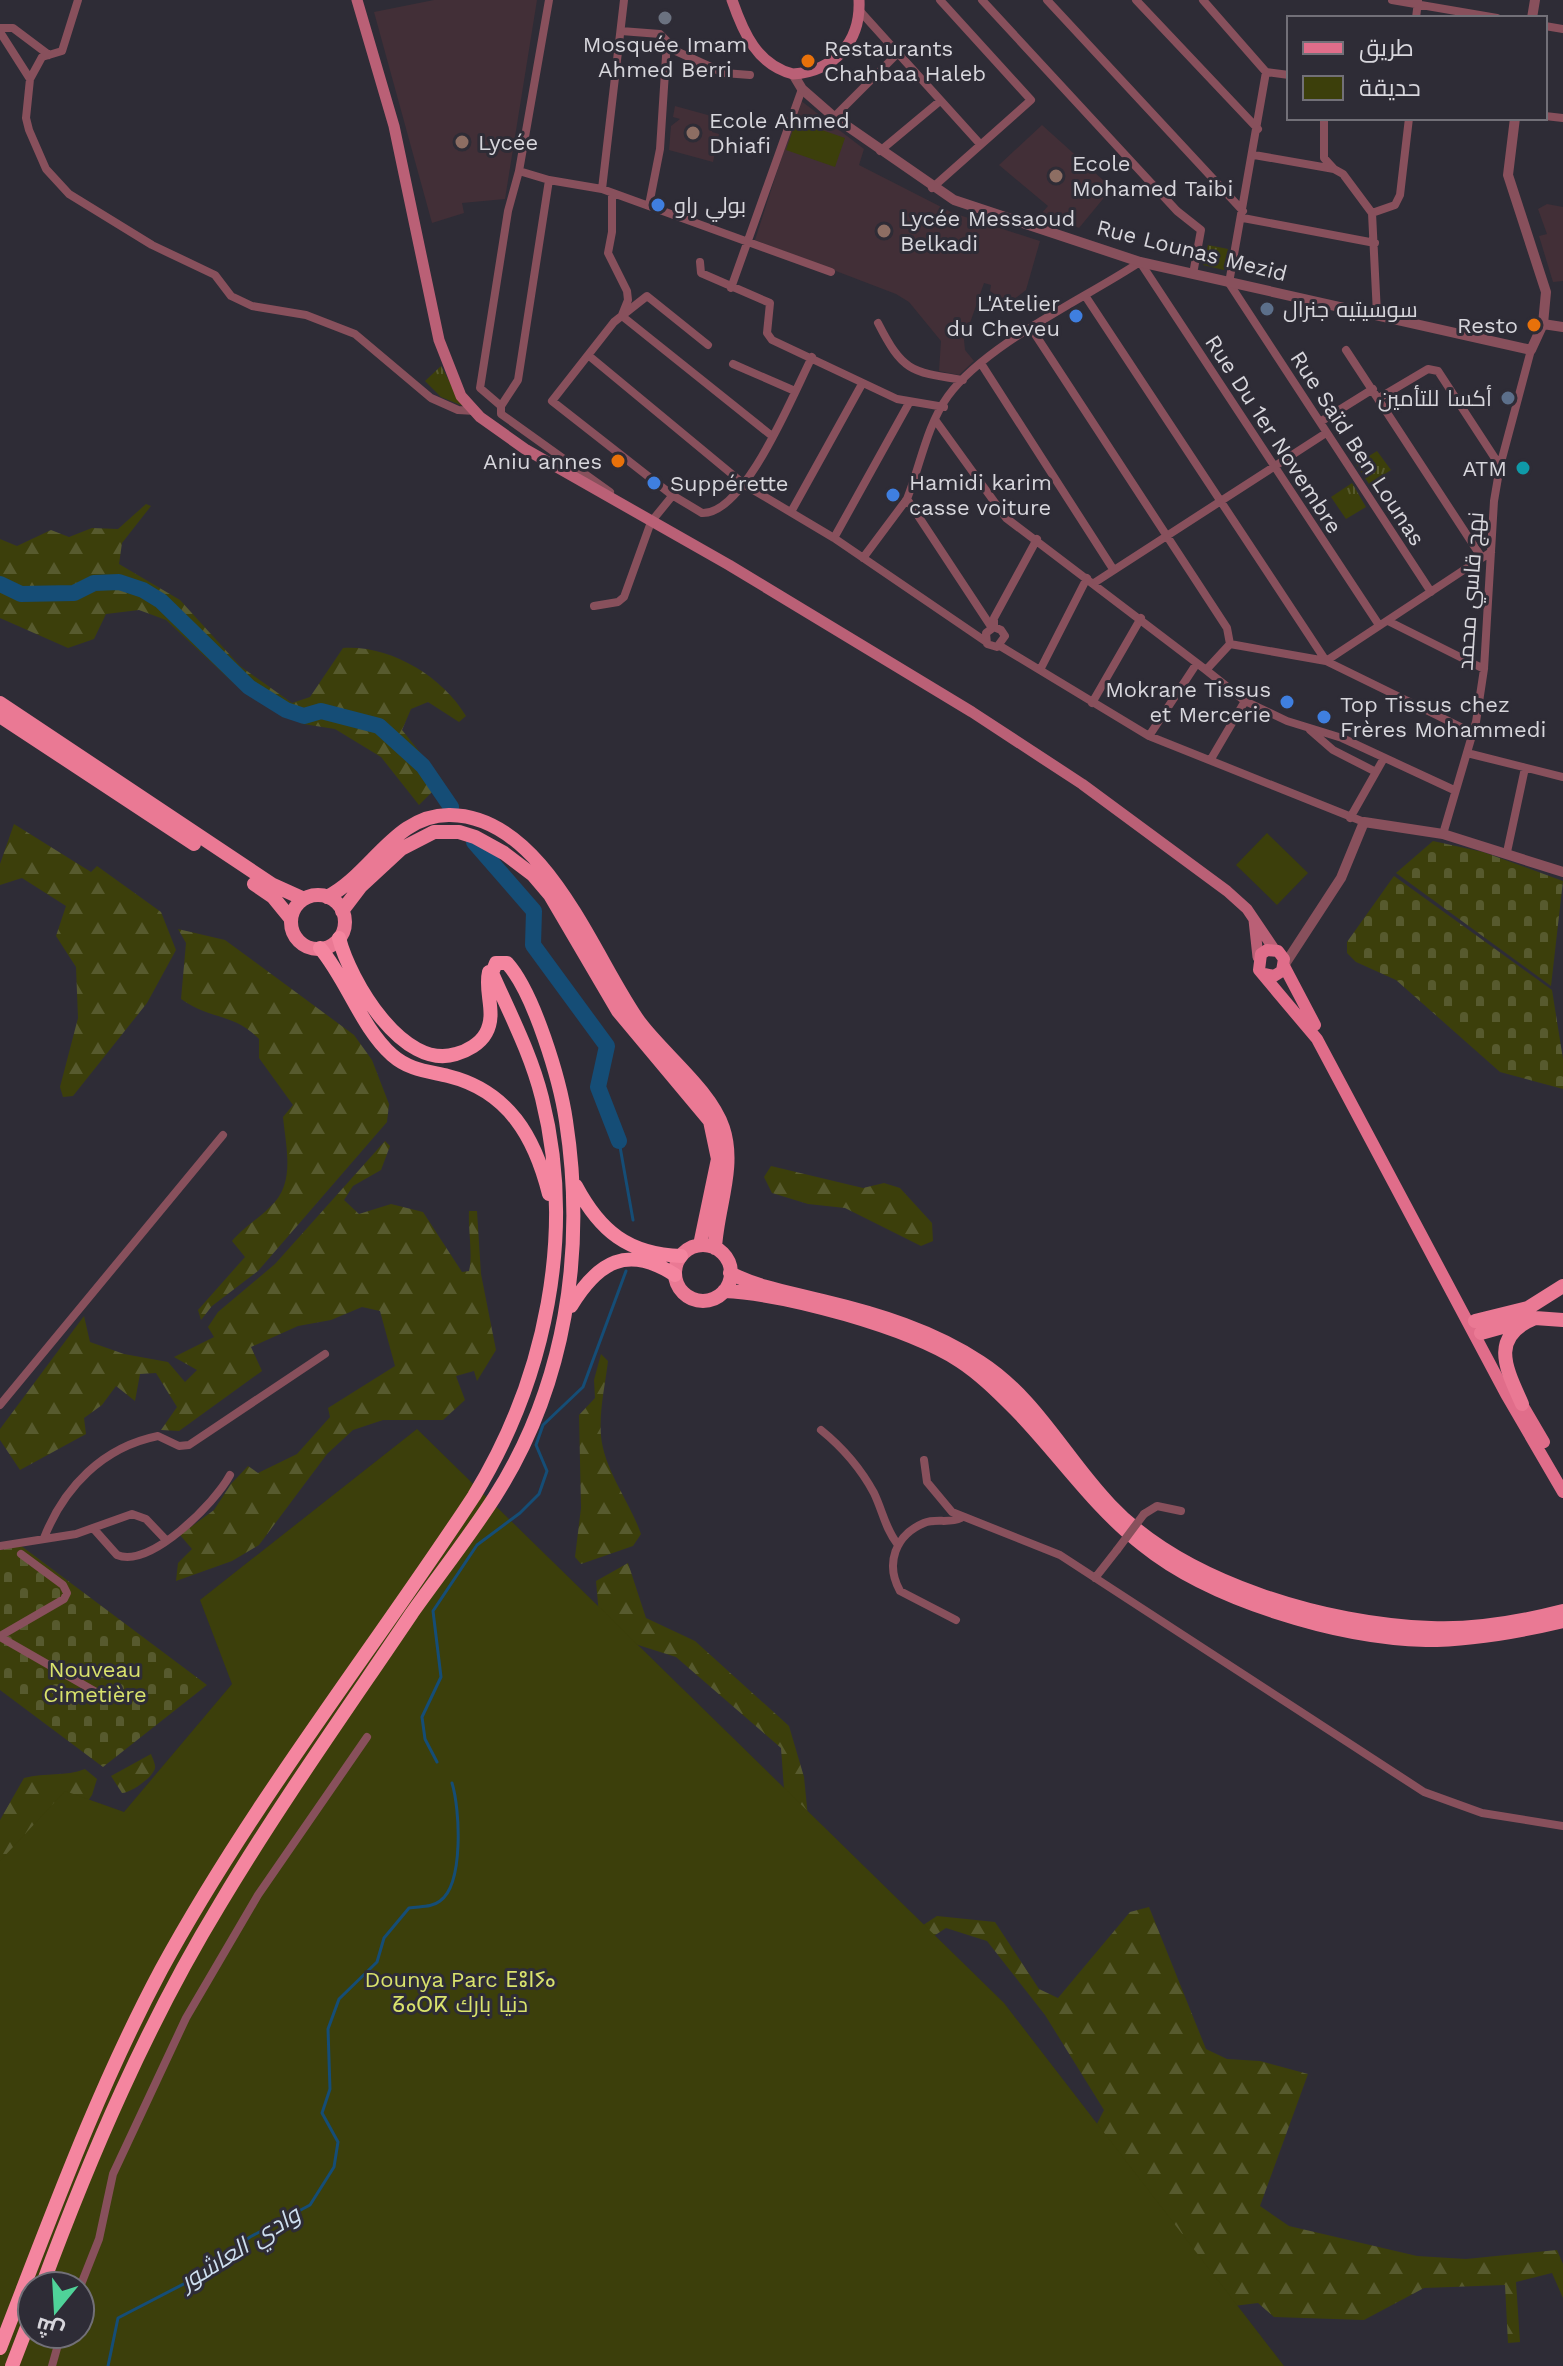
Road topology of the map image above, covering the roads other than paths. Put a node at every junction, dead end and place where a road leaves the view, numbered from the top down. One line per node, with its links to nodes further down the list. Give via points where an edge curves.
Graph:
1 (78, 0): 19 (street, via 65,47)
2 (357, 0): 74 (main road, via 394,126 439,340 461,396)
3 (549, 0): 36 (street)
4 (624, 0): 16 (street)
5 (732, 0): 21 (main road, via 741,26 762,57)
6 (940, 0): 32 (street, via 1031,100)
7 (982, 0): 49 (street, via 1177,211 1201,230)
8 (1047, 0): 43 (street)
9 (1136, 0): 31 (street)
10 (1203, 0): 20 (street)
11 (1392, 0): 12 (street)
12 (1417, 2): 14 (street)
13 (859, 5): 18 (street); 21 (main road, via 856,35 844,52 825,66)
14 (1487, 16)
15 (0, 30): 19 (street, via 13,28); 24 (street)
16 (621, 31): 17 (street, via 660,34); 39 (street)
17 (667, 47): 22 (street, via 730,75); 41 (street, via 660,149)
18 (898, 53): 26 (street); 27 (street)
19 (49, 55): 24 (street, via 42,57)
20 (1266, 72): 23 (street); 31 (street)
21 (793, 74): 25 (street, Rue Lounas Mezid)
22 (750, 75)
23 (1287, 75)
24 (30, 79): 74 (street, via 29,130 46,169 69,194 152,245 215,275 231,296 355,334 431,398)
25 (802, 89): 27 (street, Rue Lounas Mezid); 44 (street)
26 (940, 101): 32 (street); 33 (street)
27 (834, 117): 33 (street, Rue Lounas Mezid)
28 (1324, 120): 35 (street, via 1324,158)
29 (1409, 120): 42 (street, via 1400,195 1395,205)
30 (1515, 120): 56 (street, via 1508,175 1545,282)
31 (1258, 129): 34 (street)
32 (980, 144): 38 (street)
33 (880, 151): 38 (street, Rue Lounas Mezid)
34 (1254, 155): 35 (street); 43 (street)
35 (1334, 169): 42 (street)
36 (519, 171): 37 (street); 72 (street, via 480,388)
37 (549, 180): 39 (street); 72 (street, via 518,380)
38 (932, 188): 47 (street, Rue Lounas Mezid)
39 (602, 189): 40 (street)
40 (612, 193): 41 (street); 54 (street, via 608,253 627,291)
41 (649, 205): 44 (street)
42 (1372, 213): 45 (street)
43 (1243, 215): 45 (street); 50 (street)
44 (747, 241): 48 (street); 51 (street)
45 (1375, 243): 53 (street)
46 (700, 262): 51 (street, via 701,273)
47 (1140, 262): 49 (street, Rue Lounas Mezid); 52 (street); 79 (street, Rue Du 1er Novembre)
48 (831, 272)
49 (1193, 274): 50 (street, Rue Lounas Mezid)
50 (1229, 283): 53 (street, Rue Lounas Mezid); 76 (street, Rue Saïd Ben Lounas)
51 (731, 288): 63 (street, via 770,303 767,333 772,340)
52 (1086, 297): 58 (street); 84 (street)
53 (1377, 314): 61 (street, Rue Lounas Mezid)
54 (622, 316): 59 (street, via 647,296); 62 (street); 78 (street)
55 (878, 323): 66 (street, via 906,366)
56 (1543, 324): 57 (street); 61 (street)
57 (1563, 327)
58 (1031, 328): 65 (street); 87 (street)
59 (708, 345)
60 (1346, 350): 68 (street)
61 (1531, 350): 80 (street, نهج قاسي محمد)
62 (588, 355): 81 (street); 82 (street, via 552,401)
63 (812, 357): 67 (street); 69 (street)
64 (733, 364): 69 (street)
65 (982, 365): 66 (street); 93 (street)
66 (963, 380): 73 (street)
67 (862, 384): 71 (street); 85 (street)
68 (1373, 389): 70 (street); 76 (street)
69 (795, 391): 78 (street)
70 (1379, 398): 80 (street, via 1428,369 1438,371); 92 (street)
71 (909, 403): 73 (street); 88 (street)
72 (501, 406): 86 (street, via 501,414)
73 (944, 407): 75 (street)
74 (475, 411): 86 (main road, via 525,449)
75 (936, 421): 83 (street); 89 (street, via 997,509)
76 (1320, 422): 77 (street, Rue Saïd Ben Lounas)
77 (1326, 433): 79 (street); 95 (street, Rue Saïd Ben Lounas)
78 (772, 436): 81 (street)
79 (1274, 466): 84 (street); 98 (street, Rue Du 1er Novembre)
80 (1500, 466): 90 (street, نهج قاسي محمد)
81 (745, 485): 82 (street, via 709,514 696,512); 85 (street)
82 (673, 495): 86 (street)
83 (907, 499): 91 (street); 99 (street)
84 (1219, 501): 87 (street); 103 (street)
85 (791, 512): 88 (street)
86 (651, 522): 96 (street, via 624,597); 131 (main road, via 1043,758 1227,891)
87 (1166, 535): 93 (street); 101 (street, via 1227,628)
88 (834, 538): 91 (street)
89 (1037, 539): 94 (street); 99 (street)
90 (1491, 552): 92 (street); 105 (street, نهج قاسي محمد)
91 (863, 558): 100 (street)
92 (1482, 558): 95 (street)
93 (1113, 569): 94 (street)
94 (1091, 581): 97 (street); 106 (street)
95 (1431, 592): 98 (street)
96 (594, 606)
97 (1141, 618): 104 (street); 110 (street)
98 (1384, 623): 103 (street); 105 (street)
99 (993, 628): 100 (street); 102 (street, via 1004,632)
100 (985, 641): 102 (street)
101 (1230, 644): 103 (street); 107 (street)
102 (1000, 646): 106 (street)
103 (1326, 661): 113 (street)
104 (1197, 663): 107 (street); 114 (street)
105 (1484, 669): 113 (street, نهج قاسي محمد)
106 (1040, 670): 110 (street)
107 (1206, 670): 108 (street)
108 (1245, 701): 112 (street); 117 (street)
109 (0, 703): 128 (highway, via 266,880)
110 (1092, 703): 114 (street)
111 (0, 716): 130 (highway, via 262,889)
112 (1306, 726): 116 (street); 119 (street, via 1333,750)
113 (1473, 733): 115 (street, نهج قاسي محمد)
114 (1149, 736): 117 (street)
115 (1467, 753): 118 (street); 121 (street, نهج قاسي محمد)
116 (1384, 758): 119 (street); 121 (street)
117 (1211, 759): 122 (street)
118 (1525, 768): 120 (street); 125 (street)
119 (1376, 772): 122 (street)
120 (1563, 777)
121 (1454, 790): 124 (street, نهج قاسي محمد)
122 (1350, 818): 123 (street)
123 (1364, 822): 124 (street); 132 (street, via 1341,878)
124 (1443, 834): 125 (street)
125 (1507, 852): 126 (street)
126 (1563, 872)
127 (327, 897): 128 (highway); 129 (highway); 143 (highway, via 352,880 399,832 431,817 460,816 478,822 535,860 574,908 640,1022 716,1112 728,1154)
128 (304, 899): 130 (highway)
129 (342, 911): 133 (highway); 143 (highway, via 401,849 434,832 475,837 533,875 618,1011 710,1121 718,1159)
130 (291, 919): 134 (highway, via 298,939)
131 (1254, 919): 135 (main road); 136 (main road)
132 (1306, 928): 135 (street); 137 (street)
133 (339, 938): 134 (highway); 138 (highway, via 347,962 392,1032 408,1047 430,1056 461,1052 486,1033)
134 (320, 948): 142 (highway, via 395,1057 416,1069 470,1083 513,1113 536,1148)
135 (1275, 950): 136 (main road); 137 (main road)
136 (1258, 957): 139 (main road)
137 (1285, 965): 139 (main road, via 1274,976); 152 (main road)
138 (492, 970): 141 (highway, via 500,962 510,965 538,1027 564,1110); 142 (highway, via 542,1096 554,1162)
139 (1264, 974): 160 (main road, via 1317,1039)
140 (223, 1135): 155 (street)
141 (574, 1182): 144 (highway, via 592,1215 619,1241 654,1254); 149 (highway)
142 (556, 1221): 179 (highway, via 542,1333 507,1438 468,1505 242,1834 161,1970 68,2167)
143 (708, 1247): 144 (highway); 145 (highway, via 726,1258)
144 (681, 1256): 146 (highway)
145 (730, 1273): 148 (highway); 170 (highway, via 902,1324 979,1361 1033,1408 1111,1507 1156,1544 1208,1573 1267,1596 1397,1626 1482,1626)
146 (675, 1275): 148 (highway, via 683,1292 694,1299 707,1300); 149 (highway, via 648,1261 615,1262 588,1281)
147 (1563, 1286): 152 (highway, via 1528,1308)
148 (724, 1291): 172 (highway, via 758,1294 855,1319 961,1362 1013,1406 1082,1489 1126,1532 1175,1569 1228,1595 1324,1623 1402,1638 1483,1637)
149 (567, 1313): 177 (highway, via 532,1420 495,1496 243,1867 180,1973 108,2122)
150 (1535, 1318): 151 (highway); 152 (highway); 154 (highway, via 1515,1331 1504,1353)
151 (1563, 1320)
152 (1478, 1327): 154 (main road)
153 (325, 1354): 164 (street, via 186,1446 158,1436 105,1457 61,1500)
154 (1522, 1404): 159 (main road)
155 (0, 1405)
156 (821, 1430): 166 (street, via 870,1487)
157 (924, 1460): 162 (street, via 932,1491)
158 (230, 1475): 165 (street, via 209,1506)
159 (1563, 1476)
160 (1563, 1492)
161 (1181, 1511): 169 (street, bridge, via 1157,1506 1144,1514)
162 (961, 1518): 166 (street, via 927,1522); 169 (street, via 1043,1547)
163 (93, 1528): 164 (street); 165 (street, via 132,1514 146,1519); 165 (street, via 125,1558 140,1556)
164 (44, 1538): 167 (street)
165 (165, 1539)
166 (898, 1545): 171 (street, via 891,1562 900,1591)
167 (0, 1546)
168 (21, 1554): 173 (street, via 65,1587 66,1597)
169 (1095, 1578): 176 (street, via 1424,1792 1482,1813)
170 (1563, 1611)
171 (956, 1620)
172 (1563, 1621)
173 (0, 1636): 174 (street)
174 (96, 1692)
175 (367, 1737): 178 (street, via 258,1895 186,2018 113,2174)
176 (1563, 1826)
177 (48, 2270)
178 (87, 2270)
179 (0, 2348)

